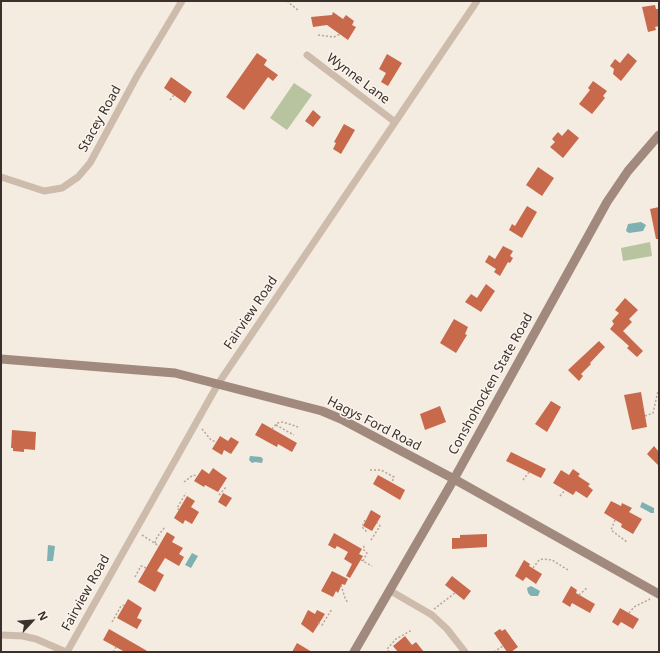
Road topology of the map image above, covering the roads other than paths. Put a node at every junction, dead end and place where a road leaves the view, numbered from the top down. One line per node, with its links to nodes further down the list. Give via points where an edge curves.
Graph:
1 (182, 1): 6 (street, Stacey Road, via 137,76 90,163 78,177 62,188 44,191)
2 (477, 1): 4 (street, Fairview Road)
3 (307, 55): 4 (street, Wynne Lane)
4 (394, 122): 8 (street, Fairview Road)
5 (659, 134): 9 (street, Conshohocken State Road, via 628,170 607,202)
6 (1, 178)
7 (1, 359): 8 (street, Hagys Ford Road, via 175,373)
8 (218, 384): 9 (street, Hagys Ford Road, via 322,411); 13 (street, Fairview Road)
9 (454, 480): 10 (street, Conshohocken State Road); 11 (street, Hagys Ford Road)
10 (389, 590): 14 (street, Conshohocken State Road); 15 (street, via 431,613 448,629)
11 (658, 593)
12 (1, 635): 13 (street, via 36,639)
13 (66, 652)
14 (354, 652)
15 (465, 652)

